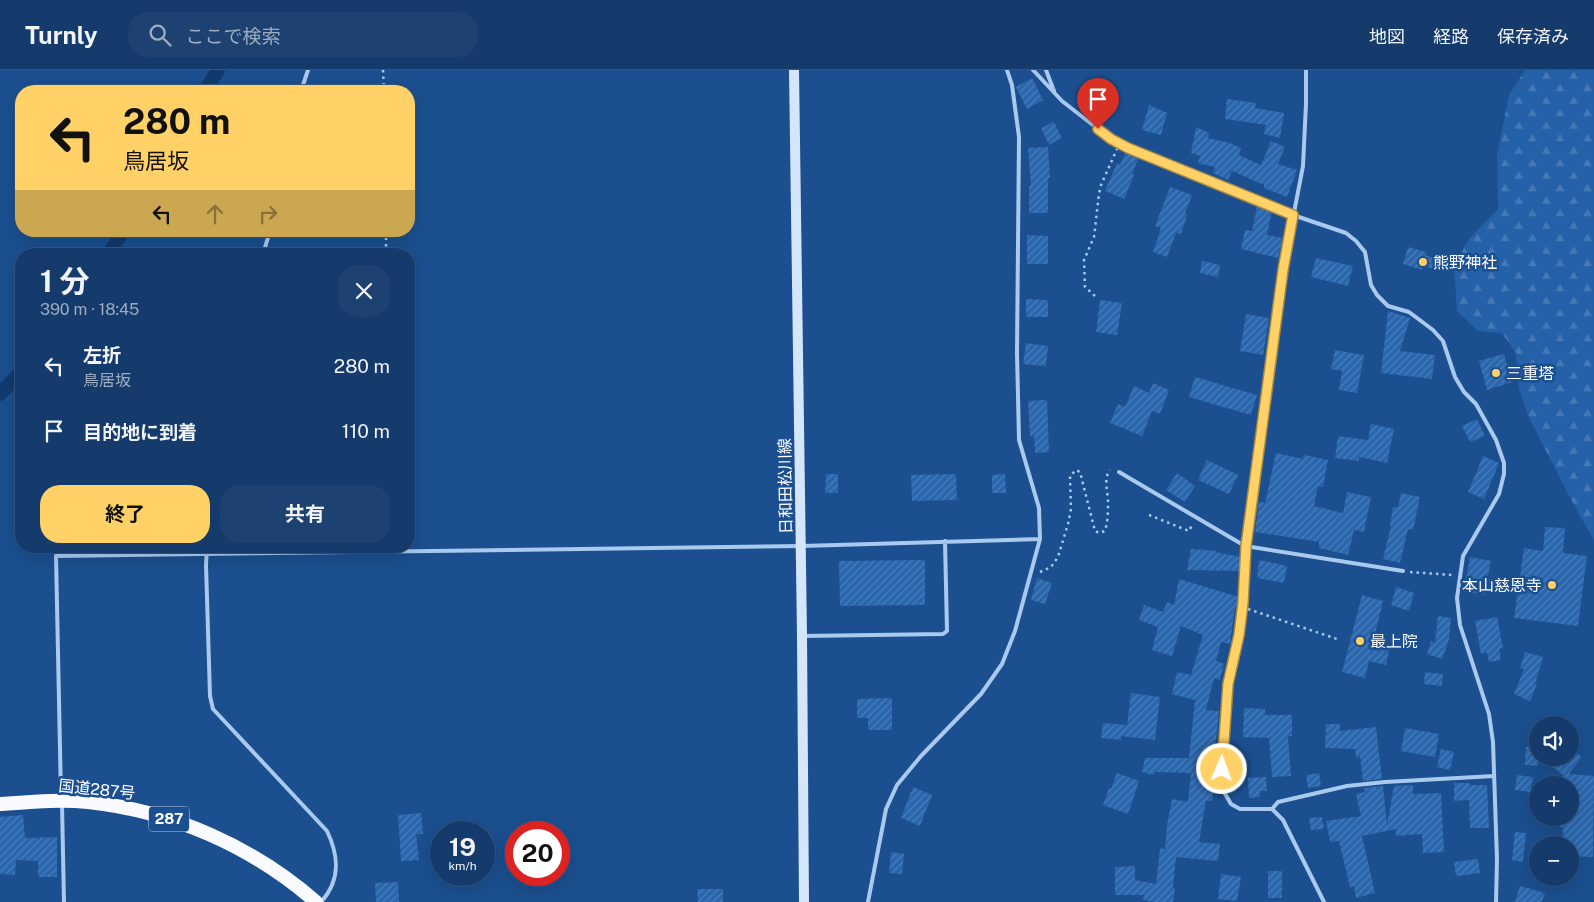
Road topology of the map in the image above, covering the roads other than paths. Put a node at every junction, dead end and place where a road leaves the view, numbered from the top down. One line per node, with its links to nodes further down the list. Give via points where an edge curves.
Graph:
1 (308, 70): 7 (lane)
2 (794, 70): 13 (main road, 日和田松川線)
3 (1007, 70): 11 (lane, via 1019,137 1019,440 1039,508)
4 (1033, 70): 8 (lane)
5 (1046, 70): 8 (lane)
6 (1306, 70): 9 (lane, via 1303,166)
7 (303, 85)
8 (1054, 93): 9 (lane, via 1111,139)
9 (1293, 215): 14 (lane); 20 (lane, via 1346,233 1356,242 1365,252 1371,285 1377,295 1388,306 1409,312 1443,341 1464,392 1476,404 1496,440 1504,463 1504,474 1499,494 1463,556 1457,598 1460,625 1489,714)
10 (1119, 472): 14 (lane)
11 (1040, 539): 12 (lane); 28 (lane, via 1016,631 1002,664 981,694 896,785 886,810)
12 (945, 541): 13 (lane); 19 (lane, via 947,631 943,634)
13 (800, 546): 15 (lane); 19 (main road, 日和田松川線)
14 (1246, 546): 18 (lane); 23 (lane, via 1239,635 1228,684 1224,792 1230,804 1240,809)
15 (415, 551)
16 (280, 553): 17 (lane)
17 (206, 554): 21 (lane, via 56,556); 26 (lane, via 210,696 214,709 327,831 337,867 334,881)
18 (1403, 571)
19 (802, 636): 27 (main road, 日和田松川線)
20 (1494, 776): 23 (lane, via 1348,786 1278,802); 30 (lane)
21 (62, 801): 22 (highway, 国道287号 / 287); 24 (lane); 25 (highway, 国道287号 / 287, via 134,810 206,832 264,863)
22 (0, 804)
23 (1272, 809): 29 (lane, via 1283,820)
24 (64, 902)
25 (316, 902)
26 (321, 902)
27 (804, 902)
28 (868, 902)
29 (1324, 902)
30 (1496, 902)

